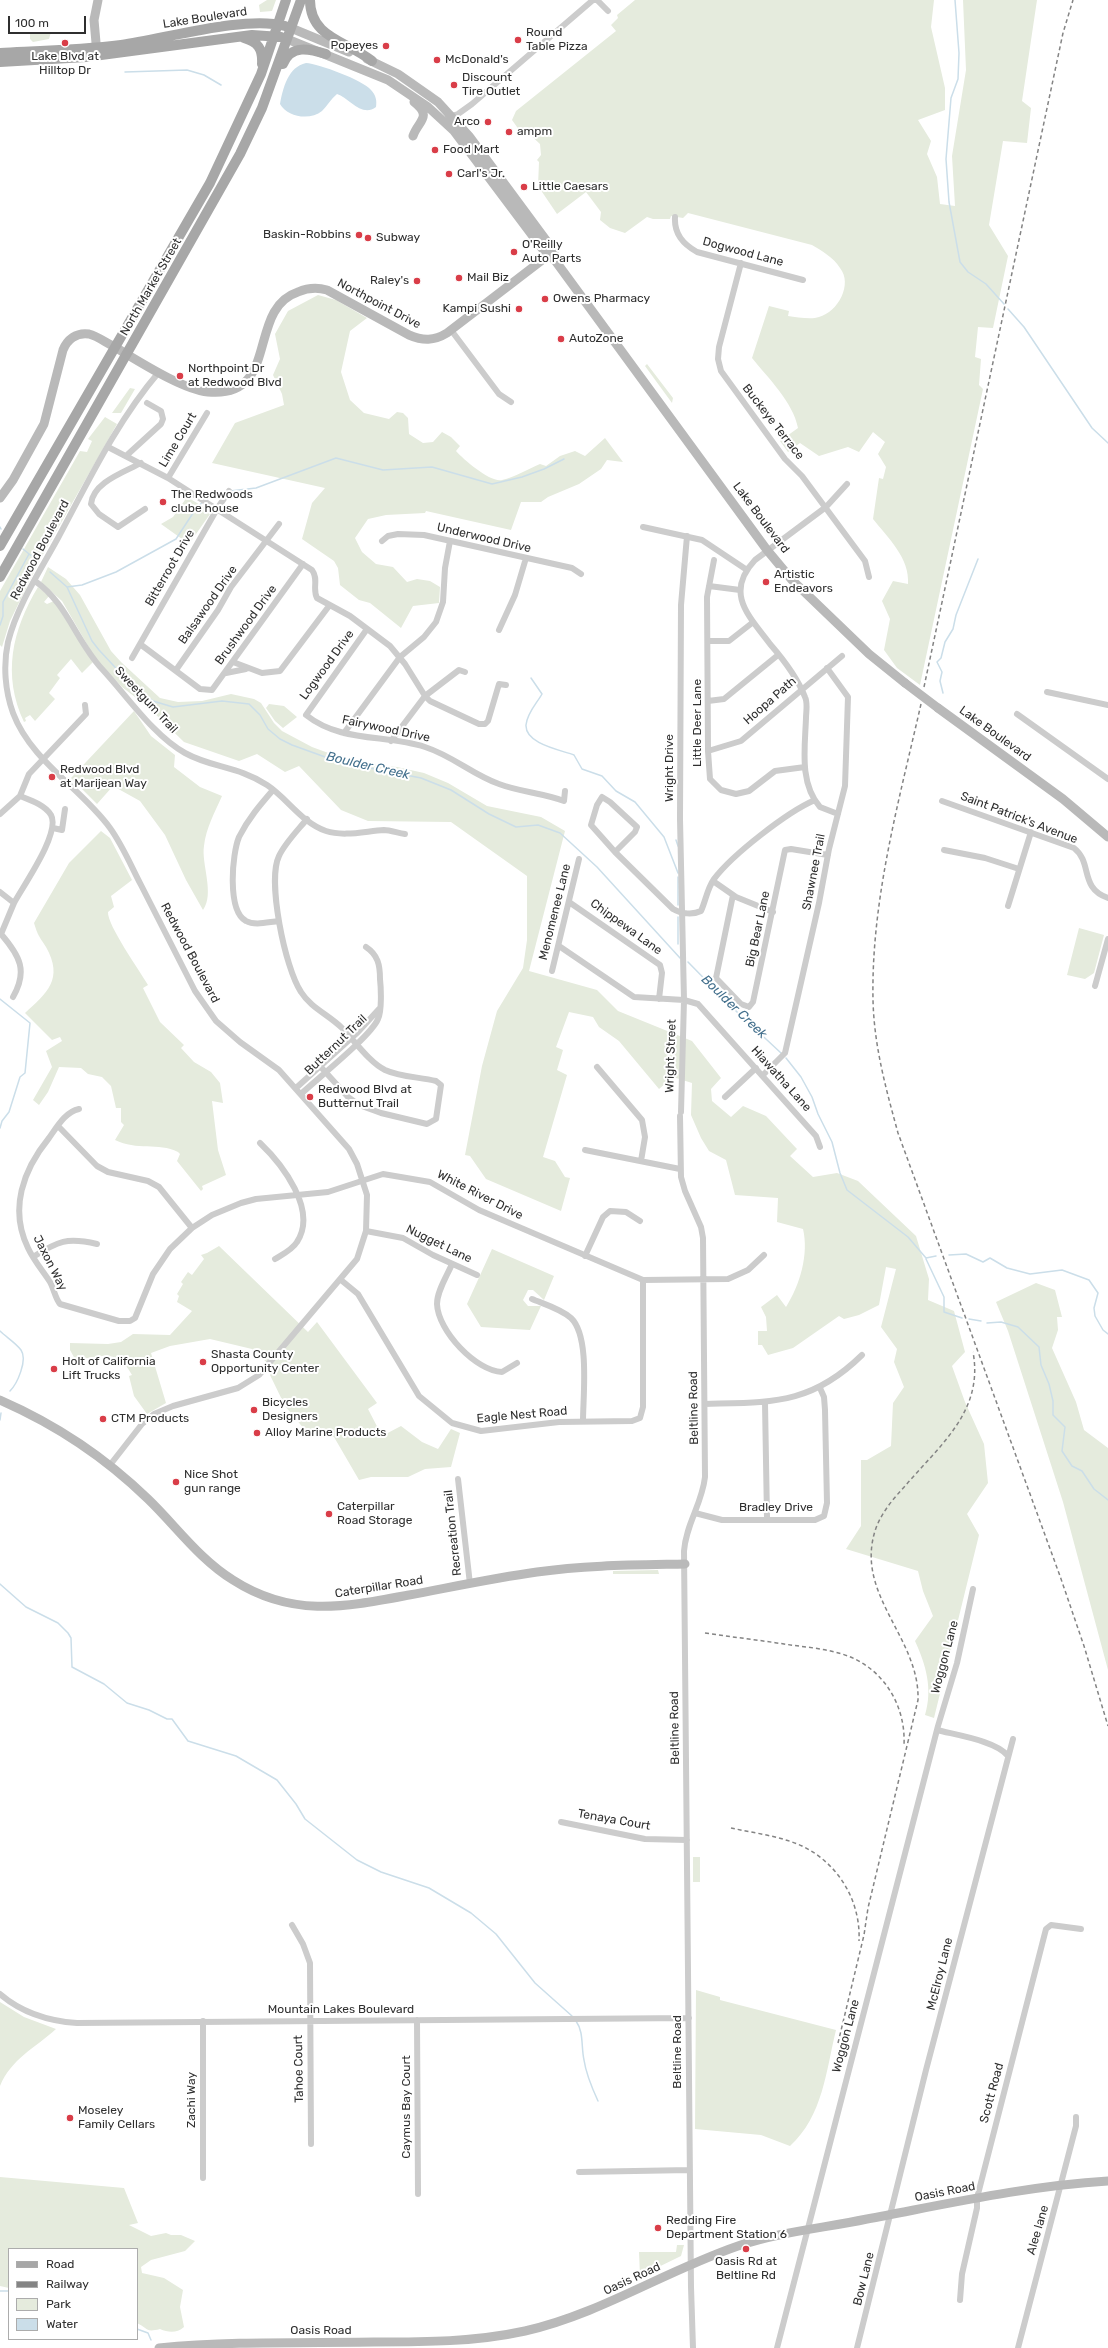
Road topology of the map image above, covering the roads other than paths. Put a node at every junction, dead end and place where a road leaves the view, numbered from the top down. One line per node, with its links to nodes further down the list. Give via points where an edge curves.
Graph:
1 (98, 0): 11 (main road, via 94,20)
2 (286, 0): 6 (main road, North Market Street)
3 (301, 0): 7 (main road, North Market Street)
4 (310, 0): 15 (main road, via 312,15 320,30)
5 (608, 11): 21 (street, via 597,0 593,0 472,104)
6 (279, 24): 7 (main road, Lake Boulevard); 8 (main road, North Market Street); 11 (main road, Lake Boulevard, via 268,22 229,26)
7 (291, 28): 10 (main road, North Market Street); 15 (main road, Lake Boulevard)
8 (275, 36): 9 (main road, Lake Boulevard); 10 (main road, Lake Boulevard); 18 (main road, North Market Street)
9 (240, 37): 11 (main road, Lake Boulevard); 18 (main road, via 259,46 262,54)
10 (287, 39): 13 (main road, Lake Boulevard); 20 (main road, North Market Street)
11 (97, 51): 12 (main road, Lake Boulevard); 16 (main road, Lake Boulevard)
12 (0, 53)
13 (326, 54): 14 (main road, Lake Boulevard); 20 (main road, via 303,49 289,53)
14 (342, 60): 17 (main road, via 384,74); 19 (main road, Lake Boulevard)
15 (372, 61): 17 (main road, Lake Boulevard)
16 (0, 62)
17 (394, 71): 21 (main road, Lake Boulevard, via 430,95)
18 (261, 74): 35 (main road, North Market Street, via 210,183)
19 (394, 84): 22 (main road, Lake Boulevard, via 417,98); 23 (main road, via 423,113 422,123)
20 (262, 108): 36 (main road, North Market Street, via 227,180)
21 (452, 116): 22 (street); 25 (main road, Lake Boulevard)
22 (442, 119): 24 (main road, Lake Boulevard)
23 (413, 136)
24 (468, 150): 25 (main road, via 476,154 489,169); 26 (main road, Lake Boulevard)
25 (493, 169): 27 (main road, Lake Boulevard)
26 (490, 180): 27 (main road, via 496,180); 28 (main road, Lake Boulevard)
27 (510, 192): 30 (main road, Lake Boulevard)
28 (506, 202): 30 (main road, via 513,204 526,220); 31 (main road, Lake Boulevard)
29 (675, 217): 32 (street, Dogwood Lane, via 677,233 688,246 697,252)
30 (532, 221): 31 (main road, Lake Boulevard)
31 (552, 255): 34 (main road, Northpoint Drive); 58 (main road, Lake Boulevard)
32 (741, 263): 33 (street, Dogwood Lane); 48 (street, Buckeye Terrace, via 719,346 720,367 727,381 785,459)
33 (803, 280)
34 (452, 330): 37 (main road, Northpoint Drive, via 432,340 419,339 332,292 308,289 294,293 275,309 268,323 258,365 251,376 234,388 220,392 203,391); 38 (street, via 499,394)
35 (114, 347): 36 (main road, Northpoint Drive); 47 (main road, Northpoint Drive, via 88,334 77,335 67,342 44,424); 57 (main road, North Market Street)
36 (128, 354): 37 (main road, Northpoint Drive); 64 (main road, North Market Street)
37 (159, 372): 41 (street, Redwood Boulevard, via 132,407)
38 (509, 401)
39 (147, 403): 42 (street, via 161,411 163,419 161,424)
40 (207, 413): 44 (street, Lime Court)
41 (108, 447): 42 (street); 66 (street, Redwood Boulevard)
42 (126, 456): 43 (street)
43 (141, 463): 44 (street); 49 (street, via 101,486 93,496 91,504 99,514 118,527)
44 (168, 478): 50 (street)
45 (847, 484): 48 (street)
46 (229, 491): 50 (street, Bitterroot Drive)
47 (0, 498)
48 (826, 507): 58 (street); 65 (street, Buckeye Terrace, via 865,561)
49 (145, 509)
50 (217, 509): 54 (street); 74 (street, Bitterroot Drive)
51 (279, 524): 54 (street, Balsawood Drive)
52 (643, 527): 53 (street)
53 (687, 536): 62 (street, via 708,542); 126 (street, Wright Drive, via 681,613 680,819)
54 (267, 540): 61 (street); 82 (street, Balsawood Drive, via 231,587)
55 (382, 541): 56 (street, Underwood Drive, via 388,536 403,534 424,535)
56 (450, 541): 59 (street, Underwood Drive); 77 (street, via 445,568 444,597 438,617 424,637)
57 (0, 546)
58 (767, 550): 62 (street); 112 (main road, Lake Boulevard, bridge, via 819,608 869,654 1063,799)
59 (526, 558): 63 (street, Underwood Drive, via 572,568); 72 (street, via 515,595)
60 (714, 560): 67 (street, Little Deer Lane)
61 (304, 564): 69 (street, via 316,576 315,596); 79 (street, Brushwood Drive)
62 (747, 570): 68 (street)
63 (581, 574)
64 (0, 577)
65 (870, 577)
66 (35, 581): 97 (street, Redwood Boulevard, via 10,635 6,657 6,685 12,711 21,731); 100 (street, Sweetgum Trail, via 59,603 94,660 176,748 203,761 250,774)
67 (709, 586): 68 (street); 73 (street, Little Deer Lane)
68 (740, 590): 70 (street, via 743,609)
69 (329, 606): 71 (street, via 350,616); 81 (street, via 283,668 274,673 262,674)
70 (752, 623): 73 (street, via 729,641); 75 (street)
71 (367, 629): 77 (street); 93 (street, Logwood Drive)
72 (499, 630)
73 (709, 641): 89 (street, Little Deer Lane)
74 (140, 644): 78 (street, Bitterroot Drive); 82 (street)
75 (778, 655): 86 (street); 89 (street, via 724,699)
76 (842, 656): 80 (street, Hoopa Path)
77 (400, 657): 88 (street); 94 (street)
78 (132, 658)
79 (233, 662): 81 (street); 84 (street, Brushwood Drive)
80 (827, 668): 86 (street, Hoopa Path); 107 (street, Shawnee Trail, via 848,697 846,779)
81 (248, 669): 84 (street)
82 (176, 670): 84 (street, Brushwood Drive, via 202,690 214,689)
83 (465, 672): 88 (street, via 459,670)
84 (226, 673)
85 (506, 685): 88 (street, via 499,684 488,721 482,725 436,705)
86 (801, 689): 96 (street, Hoopa Path, via 741,741); 98 (street, via 806,700)
87 (1046, 692): 90 (street)
88 (424, 696): 95 (street)
89 (708, 701): 96 (street, Little Deer Lane)
90 (1108, 704)
91 (85, 705): 97 (street, via 86,714)
92 (1017, 714): 99 (street)
93 (306, 715): 94 (street, Fairywood Drive, via 315,722)
94 (344, 733): 95 (street, Fairywood Drive)
95 (391, 741): 101 (street, Fairywood Drive, via 416,744 440,752 504,786 564,801)
96 (708, 751): 98 (street, Little Deer Lane, via 710,779 721,790 731,794 749,791 775,771)
97 (44, 759): 102 (street, via 29,774); 144 (street, Redwood Boulevard, via 95,810 115,836 195,991 209,1012 234,1037 272,1064)
98 (805, 767): 103 (street)
99 (1108, 779)
100 (273, 790): 108 (street, Sweetgum Trail); 127 (street, via 252,814 238,839 234,856 234,896 236,909 245,920 256,924)
101 (565, 791)
102 (20, 796): 106 (street); 109 (street, via 50,813 53,819)
103 (815, 800): 107 (street, via 823,809); 118 (street, via 791,811 725,866)
104 (942, 801): 110 (street, Saint Patrick's Avenue)
105 (65, 809): 109 (street, via 62,830)
106 (0, 814)
107 (838, 814): 115 (street, Shawnee Trail)
108 (306, 819): 111 (street, Sweetgum Trail, via 336,833 386,830); 127 (street, via 279,855 276,887)
109 (52, 828): 123 (street, via 46,847)
110 (1031, 832): 117 (street); 121 (street, Saint Patrick's Avenue, via 1078,851 1092,889)
111 (405, 834)
112 (1108, 837)
113 (944, 850): 117 (street, via 985,858)
114 (615, 852): 114 (street, via 591,825 602,797 636,827 635,832); 126 (street, via 670,906)
115 (828, 855): 125 (street, Big Bear Lane, via 791,848 785,850); 143 (street, Shawnee Trail, via 785,1053)
116 (579, 859): 122 (street, Menomenee Lane)
117 (1019, 869): 124 (street)
118 (713, 881): 120 (street); 126 (street, via 701,910 696,913)
119 (0, 892): 123 (street)
120 (733, 895): 125 (street); 125 (street, Big Bear Lane, via 716,976 718,982 744,1006 750,1007)
121 (1108, 898)
122 (569, 902): 129 (street, Menomenee Lane); 134 (street, Chippewa Lane, via 660,966 662,973)
123 (14, 903): 133 (street, via 1,934 22,968 20,984)
124 (1008, 906)
125 (773, 912)
126 (683, 913): 135 (street, Wright Drive)
127 (279, 921): 137 (street, via 290,966 301,993 315,1008)
128 (1108, 939): 132 (street)
129 (559, 946): 131 (street, Menomenee Lane); 134 (street, via 634,997)
130 (366, 947): 136 (street, Butternut Trail, via 375,954 379,964)
131 (552, 970)
132 (1094, 986)
133 (13, 997)
134 (659, 999): 135 (street)
135 (684, 1000): 141 (street, Hiawatha Lane, via 700,1006); 148 (street, Wright Street)
136 (379, 1009): 137 (street, Butternut Trail); 138 (street, Butternut Trail, via 378,1019)
137 (351, 1037): 138 (street); 139 (street, Butternut Trail)
138 (356, 1043): 142 (street, Butternut Trail); 142 (street, via 385,1070 436,1081 441,1085 436,1119 427,1124 381,1113 359,1104)
139 (320, 1066): 142 (street); 144 (street, Butternut Trail)
140 (597, 1067): 153 (street, via 642,1120 645,1136)
141 (756, 1068): 143 (street, Hiawatha Lane); 146 (street)
142 (325, 1072): 145 (street, Butternut Trail)
143 (763, 1075): 151 (street, Hiawatha Lane, via 816,1136)
144 (296, 1088): 145 (street, Redwood Boulevard)
145 (301, 1094): 155 (street, Redwood Boulevard, via 346,1144)
146 (725, 1097)
147 (79, 1109): 149 (street, Jaxon Way, via 68,1113)
148 (680, 1114): 154 (street, Beltline Road)
149 (58, 1126): 158 (street, via 97,1166 108,1172 148,1181 160,1187); 163 (street, Jaxon Way, via 34,1159 20,1192 22,1228)
150 (260, 1143): 156 (street, via 284,1170)
151 (820, 1147)
152 (584, 1150): 153 (street)
153 (641, 1161): 154 (street)
154 (680, 1169): 169 (street, Beltline Road, via 685,1191 701,1227)
155 (362, 1180): 156 (street, White River Drive, via 337,1190); 159 (street, Redwood Boulevard, via 366,1195); 162 (street, White River Drive, via 383,1174 430,1182 479,1210)
156 (298, 1195): 158 (street, White River Drive, via 256,1199 233,1205); 164 (street, via 302,1217 300,1235 292,1248)
157 (640, 1221): 162 (street, via 626,1212 610,1211 600,1223)
158 (192, 1228): 171 (street, White River Drive, via 162,1260 137,1315)
159 (366, 1231): 165 (street, Nugget Lane, via 403,1238); 167 (street, Redwood Boulevard, via 357,1259)
160 (97, 1244): 163 (street, via 63,1240)
161 (764, 1255): 169 (street, White River Drive, via 742,1274 728,1279)
162 (585, 1256): 168 (street, White River Drive)
163 (33, 1257): 171 (street, Jaxon Way, via 50,1283 58,1302 63,1306 119,1321)
164 (276, 1259)
165 (452, 1264): 166 (street, Nugget Lane); 173 (street, via 437,1302 441,1318 452,1337 471,1358 490,1370 502,1372)
166 (477, 1275)
167 (341, 1280): 178 (street, Eagle Nest Road, via 358,1294 419,1396 452,1423 481,1431); 179 (street, Redwood Boulevard, via 259,1375 238,1388 173,1406 154,1414 142,1424)
168 (643, 1280): 169 (street, White River Drive); 178 (street, Eagle Nest Road, via 642,1414 632,1421)
169 (704, 1280): 177 (street, Beltline Road)
170 (532, 1299): 178 (street, via 567,1315 580,1331)
171 (130, 1321)
172 (862, 1355): 174 (street)
173 (517, 1363)
174 (820, 1388): 176 (street, via 794,1398); 182 (street, Bradley Drive, via 825,1410 825,1513 815,1520)
175 (0, 1400): 179 (main road, Caterpillar Road, via 50,1425)
176 (765, 1403): 177 (street); 182 (street)
177 (705, 1404): 181 (street, Beltline Road, via 705,1477)
178 (583, 1421)
179 (110, 1465): 184 (main road, Caterpillar Road, via 147,1497 215,1568 240,1585 271,1598 305,1606 341,1607)
180 (458, 1479): 184 (street, Recreation Trail)
181 (695, 1513): 182 (street, Bradley Drive, via 713,1519); 183 (street, Beltline Road, via 687,1532)
182 (767, 1518)
183 (685, 1564): 184 (main road, Caterpillar Road, via 572,1568); 190 (street, Beltline Road)
184 (470, 1584)
185 (973, 1588): 186 (street, Woggon Lane, via 957,1663)
186 (937, 1730): 188 (street, via 992,1745); 208 (street, Woggon Lane)
187 (1012, 1739): 188 (street, McElroy Lane)
188 (1008, 1756): 207 (street, McElroy Lane)
189 (561, 1822): 190 (street, Tenaya Court, via 645,1838)
190 (687, 1840): 194 (street, Beltline Road)
191 (292, 1925): 197 (street, Tahoe Court, via 310,1963)
192 (1081, 1929): 206 (street, Scott Road, via 1061,1924 1051,1925 1046,1929)
193 (0, 1994): 196 (street, Mountain Lakes Boulevard, via 33,2014 60,2022)
194 (689, 2018): 195 (street, Mountain Lakes Boulevard); 200 (street, Beltline Road)
195 (417, 2020): 197 (street, Mountain Lakes Boulevard); 205 (street, Caymus Bay Court)
196 (203, 2021): 197 (street, Mountain Lakes Boulevard); 202 (street, Zachi Way)
197 (310, 2021): 199 (street, Tahoe Court)
198 (1076, 2117): 204 (street, Alee lane)
199 (311, 2144)
200 (690, 2170): 201 (street); 209 (street, Beltline Road)
201 (578, 2172)
202 (203, 2178)
203 (1108, 2181): 204 (main road, Oasis Road)
204 (1061, 2184): 206 (main road, Oasis Road); 216 (street, Alee lane)
205 (418, 2194)
206 (977, 2198): 207 (main road, Oasis Road); 210 (street, Scott Road, via 962,2274)
207 (891, 2215): 208 (main road, Oasis Road); 215 (street, Bow Lane)
208 (809, 2230): 209 (main road, Oasis Road, via 750,2242); 214 (street, Woggon Lane)
209 (690, 2265): 211 (main road, Oasis Road, via 606,2304 551,2324 472,2340); 213 (street, Beltline Road)
210 (960, 2300)
211 (399, 2345): 212 (main road, Oasis Road, via 228,2343)
212 (159, 2348)
213 (693, 2348)
214 (777, 2348)
215 (857, 2348)
216 (1018, 2348)

